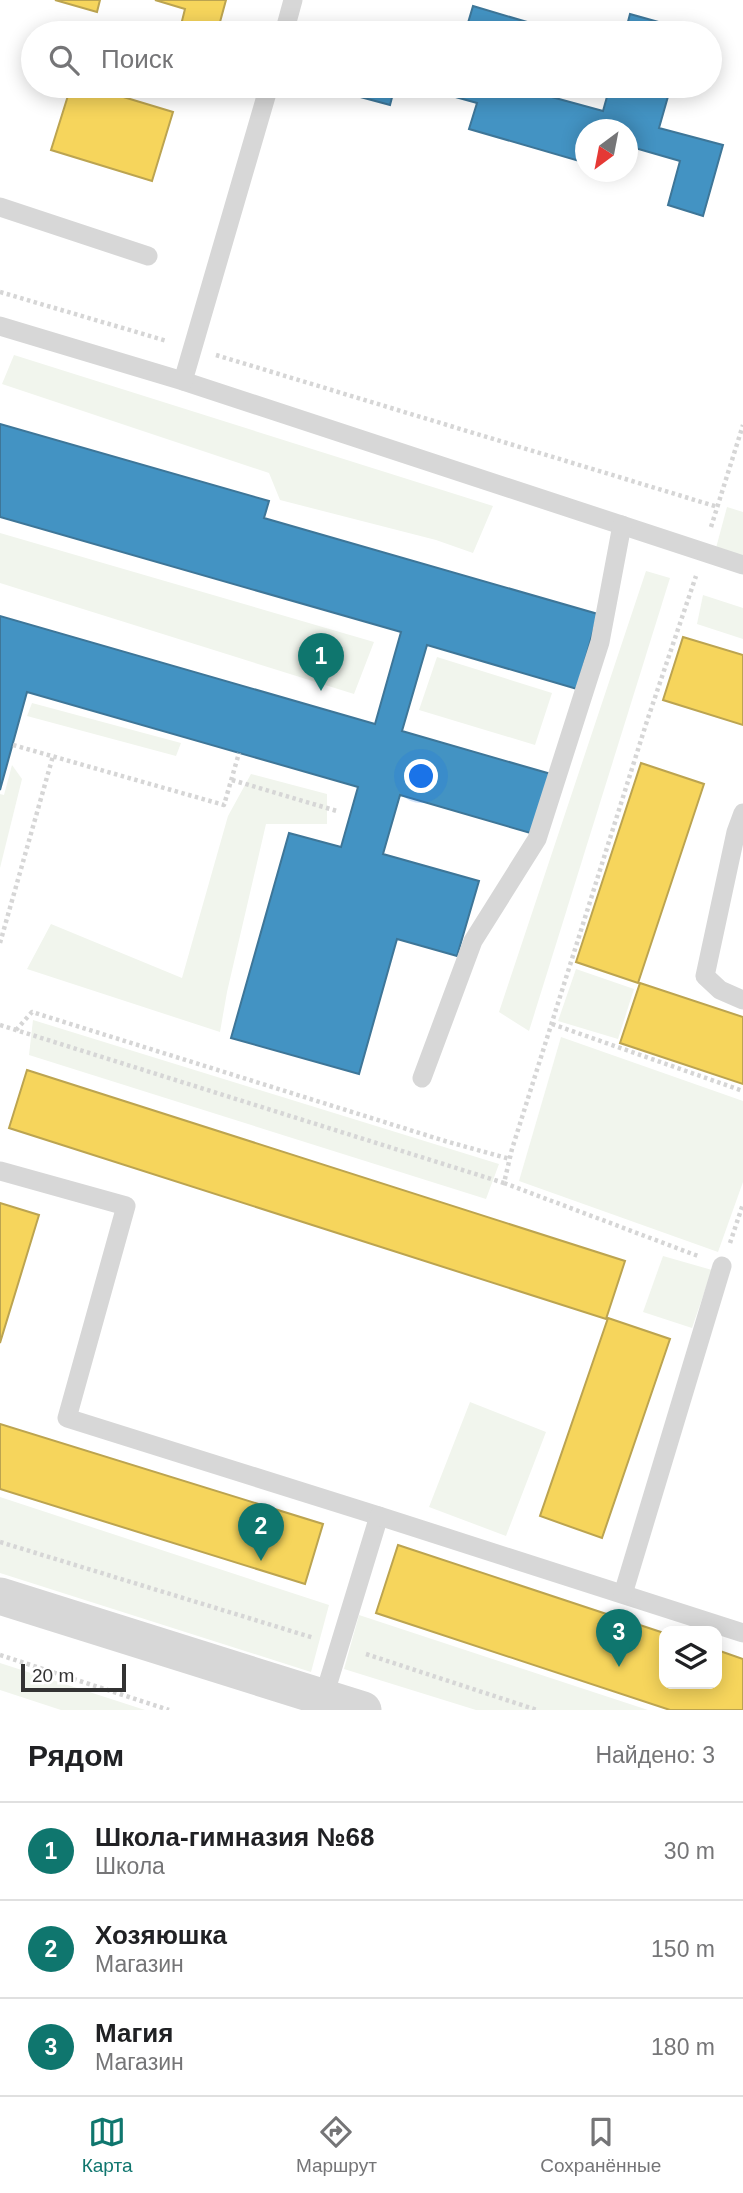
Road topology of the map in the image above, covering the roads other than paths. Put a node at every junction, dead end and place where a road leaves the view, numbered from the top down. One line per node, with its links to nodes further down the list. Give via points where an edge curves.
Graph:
1 (293, 0): 2 (lane)
2 (287, 21)
3 (266, 98): 7 (lane)
4 (0, 207): 5 (lane)
5 (148, 256)
6 (0, 326): 7 (lane)
7 (183, 382): 8 (lane)
8 (622, 525): 9 (lane); 12 (lane, via 600,642 537,839 473,941)
9 (743, 565)
10 (743, 813): 11 (lane, via 705,976 720,990)
11 (743, 1000)
12 (422, 1078)
13 (0, 1171): 15 (lane, via 125,1206 67,1418)
14 (722, 1266): 16 (lane)
15 (379, 1516): 16 (lane); 19 (lane)
16 (622, 1594): 18 (lane)
17 (0, 1596): 19 (street)
18 (743, 1633)
19 (321, 1704): 20 (street)
20 (363, 1710)

